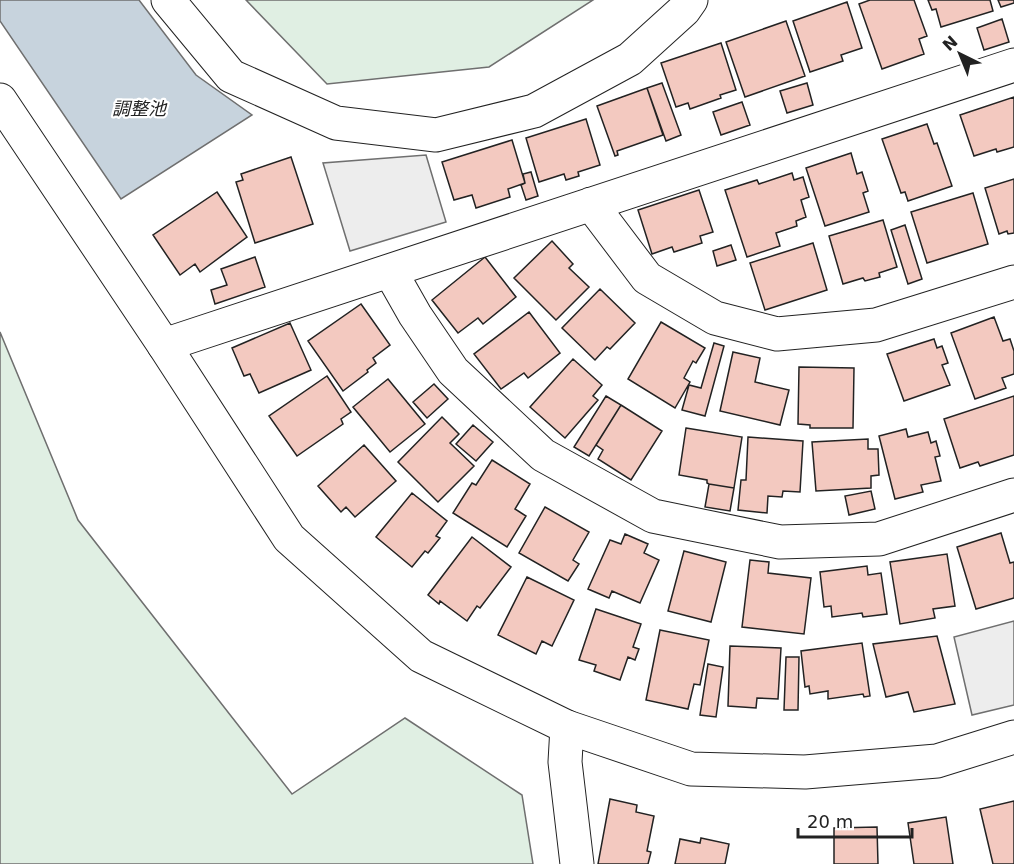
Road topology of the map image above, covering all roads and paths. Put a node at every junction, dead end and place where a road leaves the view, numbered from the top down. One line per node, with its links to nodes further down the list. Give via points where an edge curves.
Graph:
1 (168, 0): 2 (street, via 231,76 336,123 436,135 534,111 630,59)
2 (691, 0)
3 (1014, 65): 5 (street)
4 (0, 100): 8 (street)
5 (591, 204): 6 (street); 7 (street, via 646,278 715,318 777,334 876,326)
6 (390, 271): 8 (street); 9 (street, via 453,370 543,455 653,516 780,542 879,539)
7 (1014, 282)
8 (164, 345): 10 (street, via 289,538 421,656)
9 (1014, 495)
10 (567, 727): 11 (street, via 691,769 794,771 937,761); 12 (street, via 565,762)
11 (1014, 737)
12 (578, 864)

